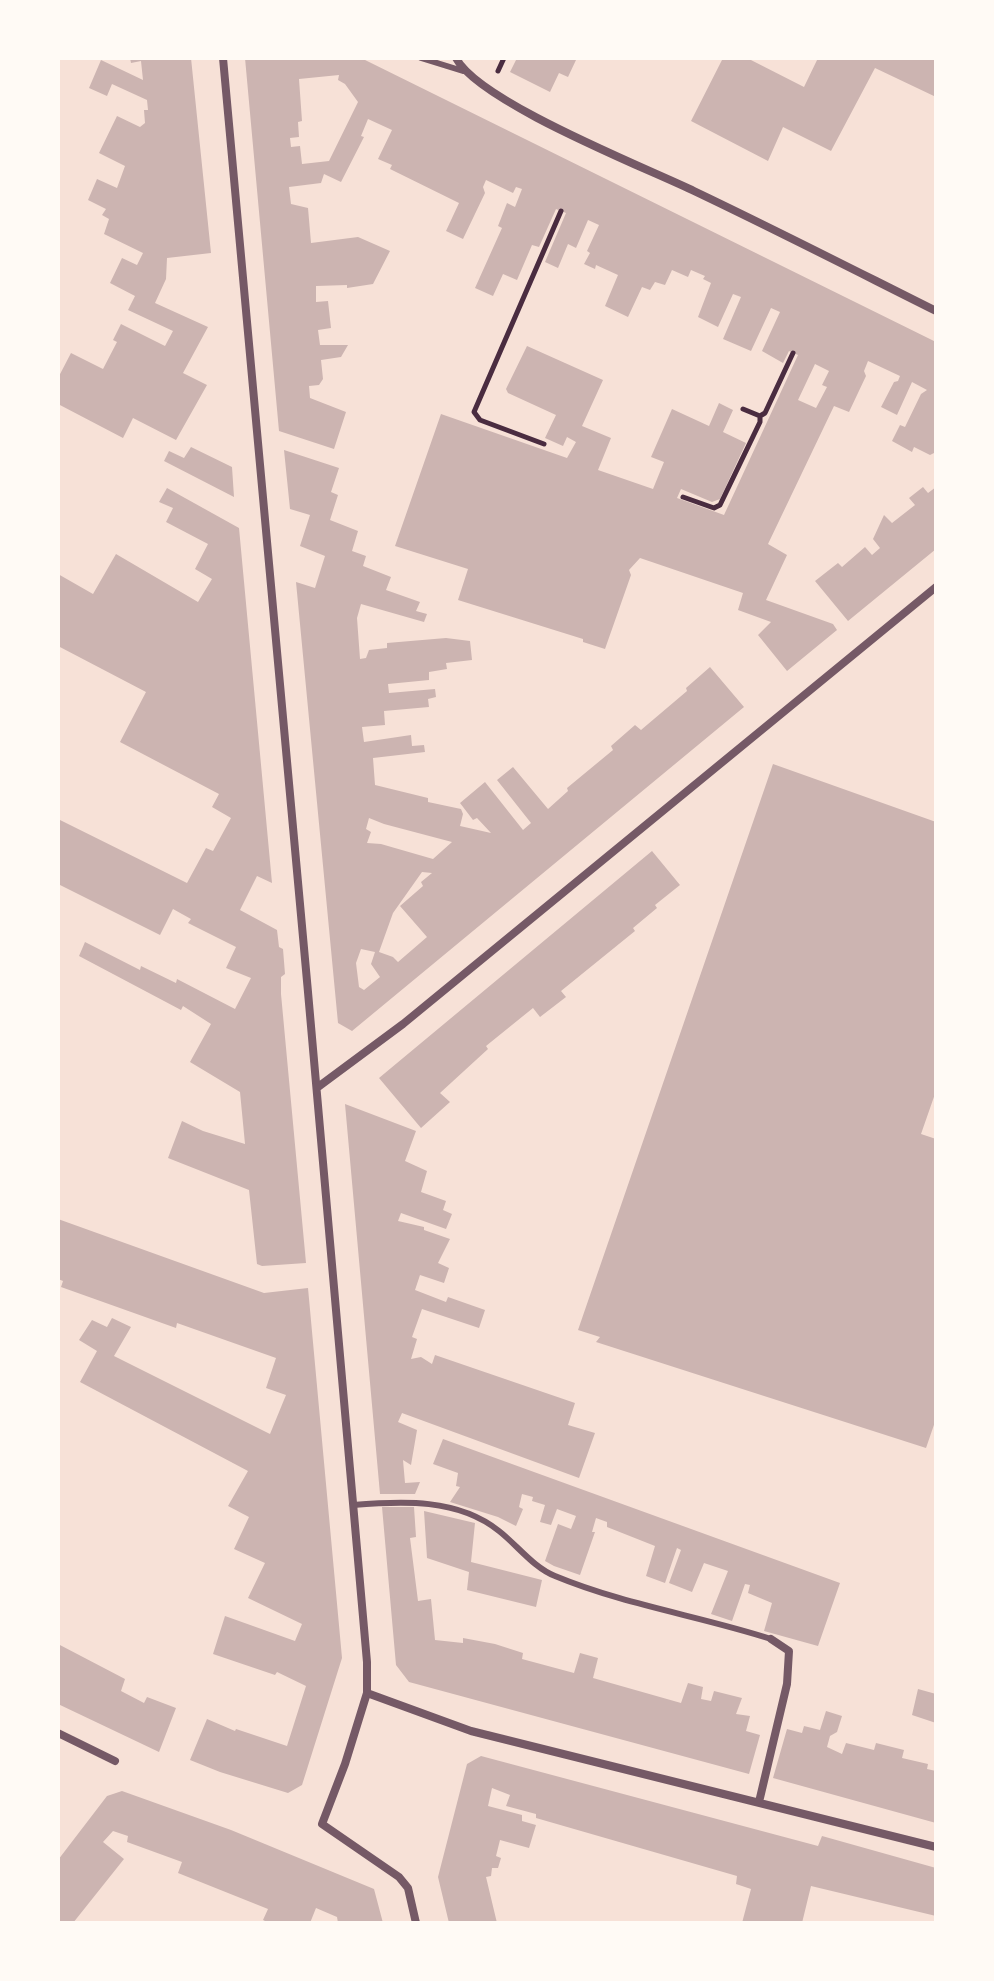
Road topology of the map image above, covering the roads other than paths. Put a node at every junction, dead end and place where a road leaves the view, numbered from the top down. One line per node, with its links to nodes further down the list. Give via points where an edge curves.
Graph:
1 (223, 58): 7 (street)
2 (421, 58): 4 (lane)
3 (456, 58): 4 (street)
4 (463, 71): 5 (street, via 592,145)
5 (936, 311)
6 (936, 587): 7 (street, via 403,1024)
7 (318, 1087): 8 (street)
8 (353, 1505): 9 (lane, via 404,1501 476,1515 551,1575); 10 (street)
9 (771, 1639): 13 (street, via 789,1651 787,1684)
10 (367, 1693): 13 (street, via 471,1731); 15 (street, via 322,1824 399,1877 408,1888)
11 (58, 1733): 12 (street)
12 (115, 1761)
13 (759, 1802): 14 (street)
14 (936, 1847)
15 (416, 1923)

